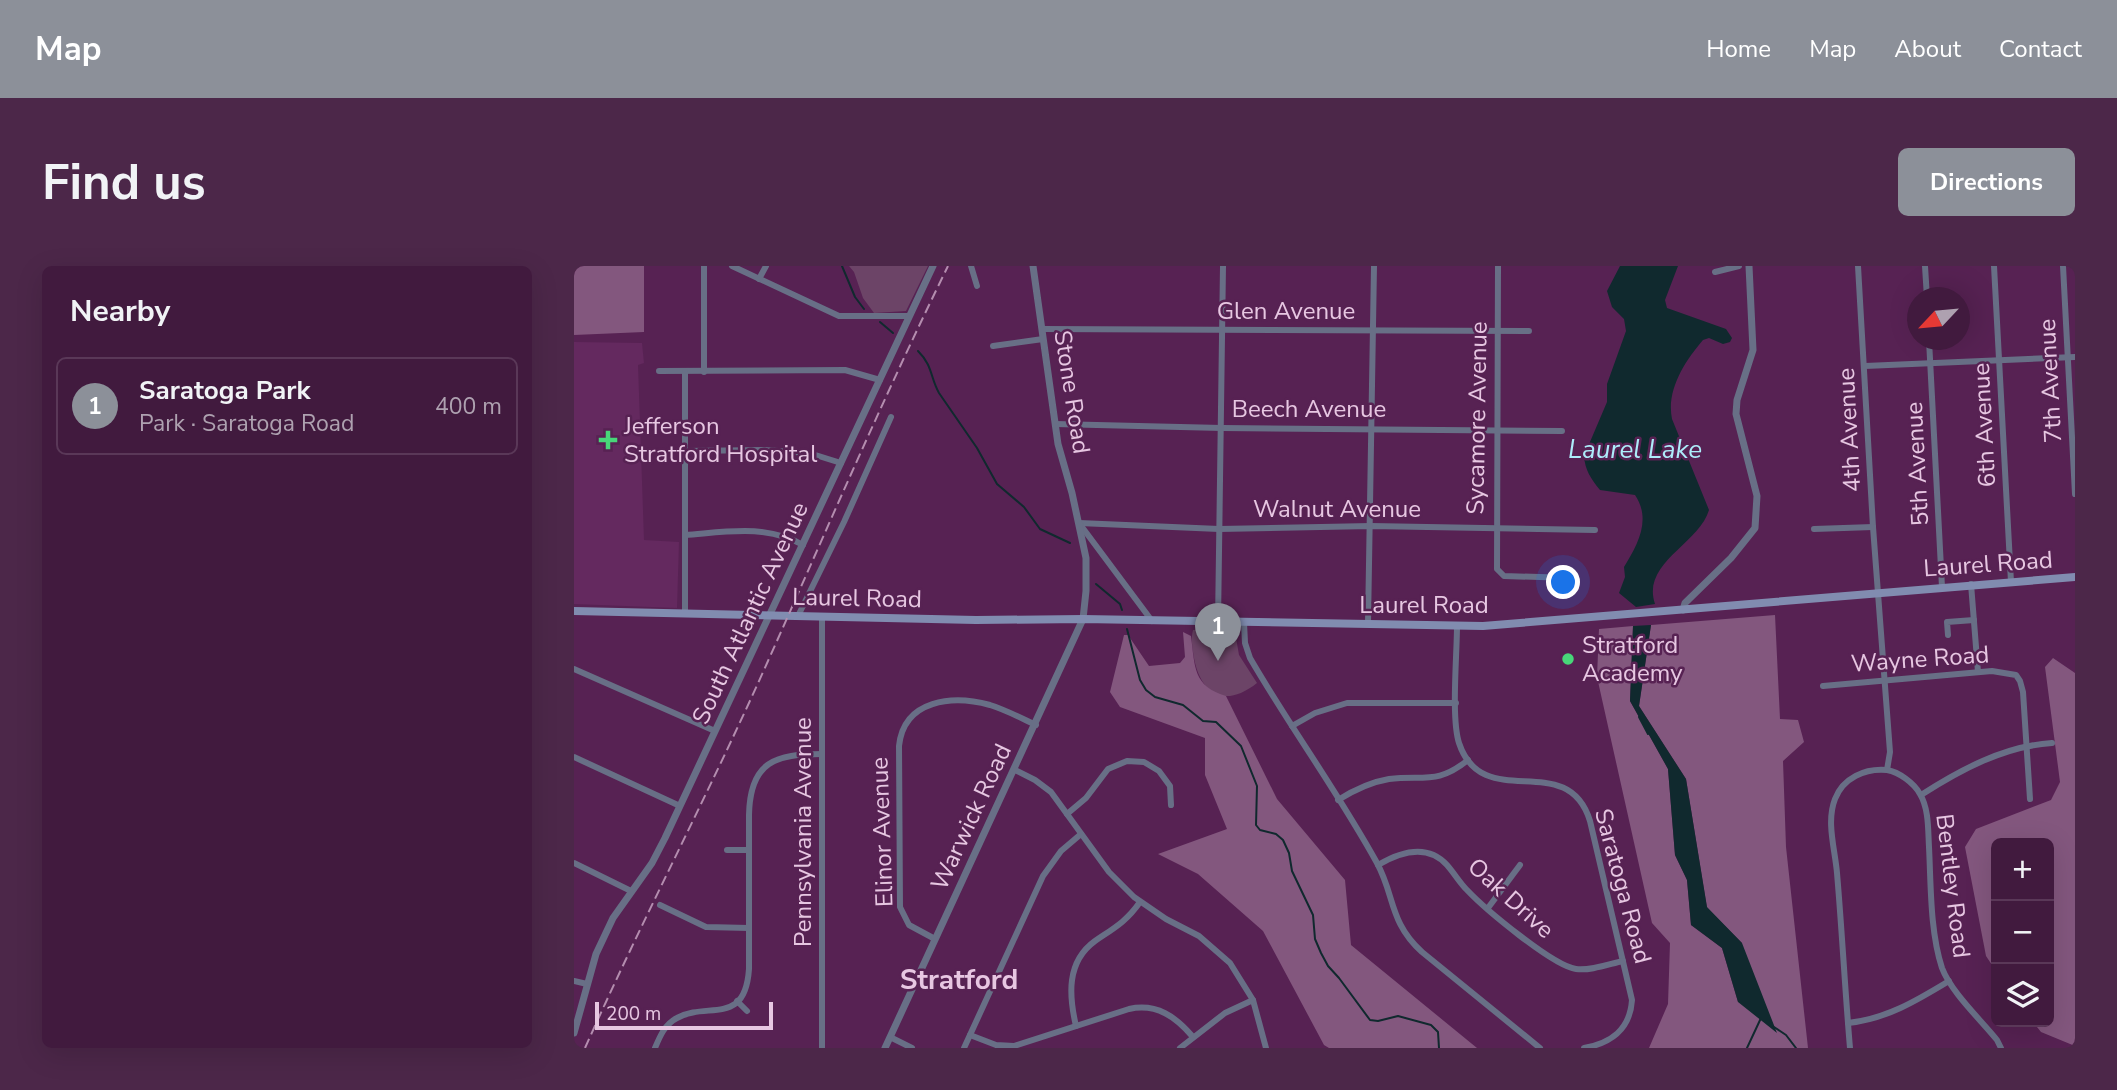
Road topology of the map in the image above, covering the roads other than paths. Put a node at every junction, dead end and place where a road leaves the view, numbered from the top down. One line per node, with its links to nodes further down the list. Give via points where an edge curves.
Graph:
1 (705, 266): 35 (street)
2 (732, 266): 17 (street)
3 (766, 266): 17 (street)
4 (933, 266): 20 (street, South Atlantic Avenue)
5 (971, 266): 18 (street)
6 (1033, 266): 21 (street, Stone Road)
7 (1223, 266): 23 (street)
8 (1374, 266): 22 (street)
9 (1499, 266): 24 (street, Sycamore Avenue)
10 (1739, 266): 16 (street)
11 (1749, 266): 62 (street, via 1753,350 1736,414 1757,496 1755,528)
12 (1858, 266): 32 (street, 4th Avenue)
13 (1926, 266): 19 (street)
14 (1994, 266): 30 (street, 6th Avenue)
15 (2063, 266): 29 (street, 7th Avenue)
16 (1715, 272)
17 (759, 279): 20 (street, via 839,316)
18 (977, 286)
19 (1927, 287)
20 (909, 316): 36 (street, South Atlantic Avenue)
21 (1042, 329): 23 (street, Glen Avenue); 26 (street, Stone Road)
22 (1372, 330): 23 (street, Glen Avenue); 24 (street, Glen Avenue); 40 (street)
23 (1223, 331): 39 (street)
24 (1497, 331): 25 (street, Glen Avenue); 41 (street, Sycamore Avenue)
25 (1529, 331)
26 (1043, 339): 27 (street); 38 (street, Stone Road)
27 (993, 346)
28 (1930, 350): 31 (street, 5th Avenue)
29 (2071, 357): 30 (street); 45 (street, 7th Avenue)
30 (2000, 360): 31 (street); 57 (street, 6th Avenue)
31 (1931, 363): 32 (street); 59 (street, 5th Avenue)
32 (1865, 366): 48 (street, 4th Avenue)
33 (659, 371): 34 (street)
34 (685, 372): 35 (street); 43 (street)
35 (704, 372): 36 (street, via 845,370)
36 (880, 380): 44 (street, South Atlantic Avenue)
37 (891, 417): 66 (street)
38 (1055, 424): 39 (street, Beech Avenue); 46 (street, Stone Road)
39 (1222, 428): 40 (street, Beech Avenue); 50 (street)
40 (1372, 428): 41 (street, Beech Avenue); 47 (street)
41 (1496, 430): 42 (street, Beech Avenue); 49 (street, Sycamore Avenue)
42 (1562, 431)
43 (686, 451): 44 (street, via 809,453); 53 (street)
44 (841, 463): 54 (street, South Atlantic Avenue)
45 (2075, 494)
46 (1079, 523): 50 (street, Walnut Avenue); 61 (street, Stone Road, via 1086,558); 70 (street, Stone Road)
47 (1371, 526): 49 (street, Walnut Avenue); 50 (street, Walnut Avenue); 73 (street)
48 (1873, 527): 51 (street); 60 (street, 4th Avenue)
49 (1495, 528): 52 (street, Walnut Avenue); 56 (street, Sycamore Avenue, via 1495,562 1504,576)
50 (1219, 529): 71 (street)
51 (1814, 529)
52 (1595, 530)
53 (685, 535): 54 (street, via 773,532); 64 (street)
54 (803, 545): 65 (street, South Atlantic Avenue)
55 (2075, 577): 57 (main road, Laurel Road)
56 (1571, 578)
57 (2011, 582): 58 (main road, Laurel Road)
58 (1971, 584): 59 (main road, Laurel Road); 69 (street)
59 (1942, 587): 60 (main road, Laurel Road)
60 (1878, 592): 62 (main road, Laurel Road); 78 (street, 4th Avenue)
61 (1085, 601): 68 (street, Warwick Road)
62 (1683, 610): 74 (main road, Laurel Road)
63 (574, 611): 64 (main road, Laurel Road)
64 (685, 614): 65 (main road, Laurel Road)
65 (771, 616): 66 (main road, Laurel Road); 83 (street, South Atlantic Avenue)
66 (798, 616): 67 (main road, Laurel Road)
67 (822, 617): 68 (main road, Laurel Road); 86 (street, Pennsylvania Avenue)
68 (1083, 619): 70 (main road, Laurel Road); 81 (street, Warwick Road)
69 (1974, 620): 75 (street, via 1947,622); 77 (street)
70 (1152, 621): 71 (main road, Laurel Road)
71 (1218, 623): 72 (main road, Laurel Road)
72 (1244, 623): 73 (main road, Laurel Road); 82 (street, via 1250,658)
73 (1368, 624): 74 (main road, Laurel Road)
74 (1457, 625): 80 (street)
75 (1948, 635)
76 (574, 668): 83 (street)
77 (1978, 672): 78 (street, Wayne Road); 85 (street, Wayne Road, via 2008,672 2018,678 2023,692)
78 (1884, 679): 79 (street, Wayne Road); 90 (street, 4th Avenue, via 1890,752)
79 (1824, 686)
80 (1456, 703): 82 (street, via 1347,703); 88 (street, via 1457,735)
81 (1036, 725): 89 (street, Warwick Road); 108 (street, Elinor Avenue, via 982,703 942,701 919,710 904,727 899,746 901,907 909,925)
82 (1292, 726): 93 (street)
83 (715, 731): 94 (street, South Atlantic Avenue)
84 (2052, 743): 85 (street)
85 (2025, 746): 91 (street, via 1998,754); 92 (street)
86 (822, 754): 99 (street, via 783,756 762,771 750,799); 123 (street, Pennsylvania Avenue)
87 (574, 757): 94 (street)
88 (1468, 761): 93 (street, via 1437,778 1384,780); 109 (street, Saratoga Road, via 1494,778 1554,783 1579,799 1590,821)
89 (1015, 770): 96 (street, via 1046,788); 108 (street, Warwick Road)
90 (1887, 770): 91 (street, Bentley Road, via 1906,779); 116 (street, via 1858,774 1839,789 1830,822)
91 (1921, 795): 111 (street, Bentley Road, via 1937,943)
92 (2029, 799)
93 (1338, 800): 101 (street)
94 (680, 806): 103 (street, South Atlantic Avenue, via 652,863)
95 (1171, 806): 96 (street, via 1168,782 1147,759 1110,767 1087,798)
96 (1068, 814): 97 (street)
97 (1081, 834): 104 (street); 119 (street, via 1057,855 1043,876)
98 (727, 850): 99 (street)
99 (749, 850): 107 (street)
100 (574, 863): 103 (street)
101 (1378, 865): 106 (street, Oak Drive, via 1405,852 1430,854 1446,864); 129 (street, via 1394,914 1414,944)
102 (1520, 865): 106 (street)
103 (631, 891): 112 (street, South Atlantic Avenue, via 613,918)
104 (1139, 902): 113 (street, via 1215,948 1234,968); 117 (street, via 1122,923 1091,944 1076,965 1070,989)
105 (660, 905): 107 (street, via 706,927)
106 (1488, 908): 109 (street, Oak Drive, via 1563,966 1584,969)
107 (749, 928): 114 (street, via 748,982)
108 (935, 939): 121 (street, Warwick Road)
109 (1623, 961): 130 (street, Saratoga Road, via 1632,1000 1626,1023 1613,1038)
110 (574, 981): 112 (street)
111 (1948, 981): 116 (street, via 1883,1016); 132 (street, Bentley Road)
112 (587, 984): 118 (street, South Atlantic Avenue)
113 (1253, 1000): 120 (street, via 1225,1013); 128 (street)
114 (737, 1001): 115 (street); 122 (street, via 724,1009 675,1019)
115 (747, 1011)
116 (1848, 1023): 131 (street)
117 (1076, 1026): 119 (street, via 1014,1046); 120 (street, via 1149,1007 1169,1014)
118 (574, 1033)
119 (970, 1035): 126 (street)
120 (1193, 1037): 127 (street)
121 (890, 1038): 124 (street, Warwick Road); 125 (street)
122 (655, 1048)
123 (822, 1048)
124 (885, 1048)
125 (912, 1048)
126 (964, 1048)
127 (1180, 1048)
128 (1266, 1048)
129 (1540, 1048)
130 (1584, 1048)
131 (1850, 1048)
132 (2001, 1048)

